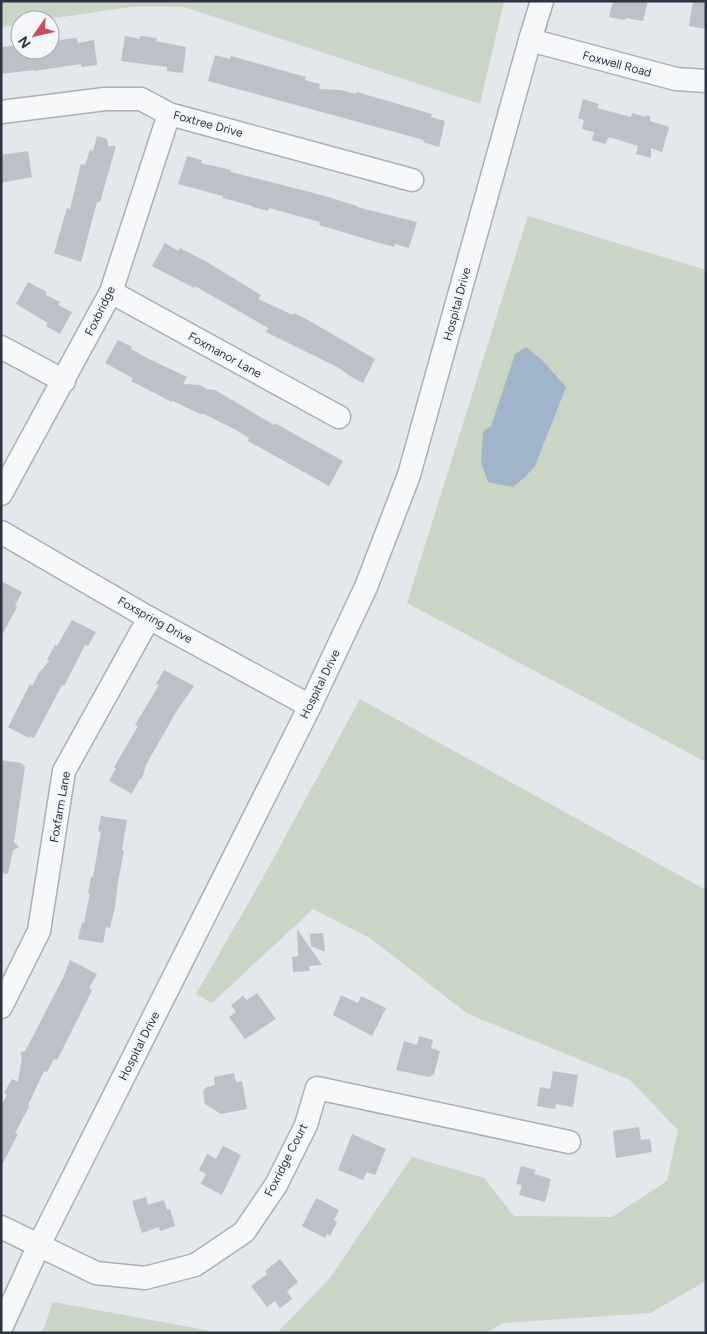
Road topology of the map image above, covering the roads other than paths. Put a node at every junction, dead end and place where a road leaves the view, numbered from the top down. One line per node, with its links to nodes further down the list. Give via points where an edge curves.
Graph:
1 (542, 1): 2 (street, Hospital Drive)
2 (530, 40): 3 (street, Foxwell Road, via 676,79); 14 (street, Hospital Drive, via 409,474 366,587)
3 (706, 81)
4 (1, 112): 5 (street, Foxtree Drive, via 106,99 141,99)
5 (169, 114): 6 (street, Foxtree Drive); 7 (street, Foxbridge)
6 (412, 180)
7 (111, 292): 9 (street, Foxbridge); 10 (street, Foxmanor Lane)
8 (1, 347): 9 (street)
9 (64, 381): 11 (street, Foxbridge)
10 (339, 417)
11 (1, 494)
12 (1, 532): 13 (street, Foxspring Drive)
13 (149, 618): 14 (street, Foxspring Drive); 15 (street, Foxfarm Lane, via 64,771 39,931)
14 (310, 706): 18 (street, Hospital Drive)
15 (1, 1007)
16 (569, 1142): 18 (street, Foxridge Court, via 317,1088 306,1125 276,1185 244,1232 195,1265 145,1278 96,1273)
17 (1, 1227): 18 (street)
18 (39, 1245): 19 (street, Hospital Drive)
19 (1, 1328)

